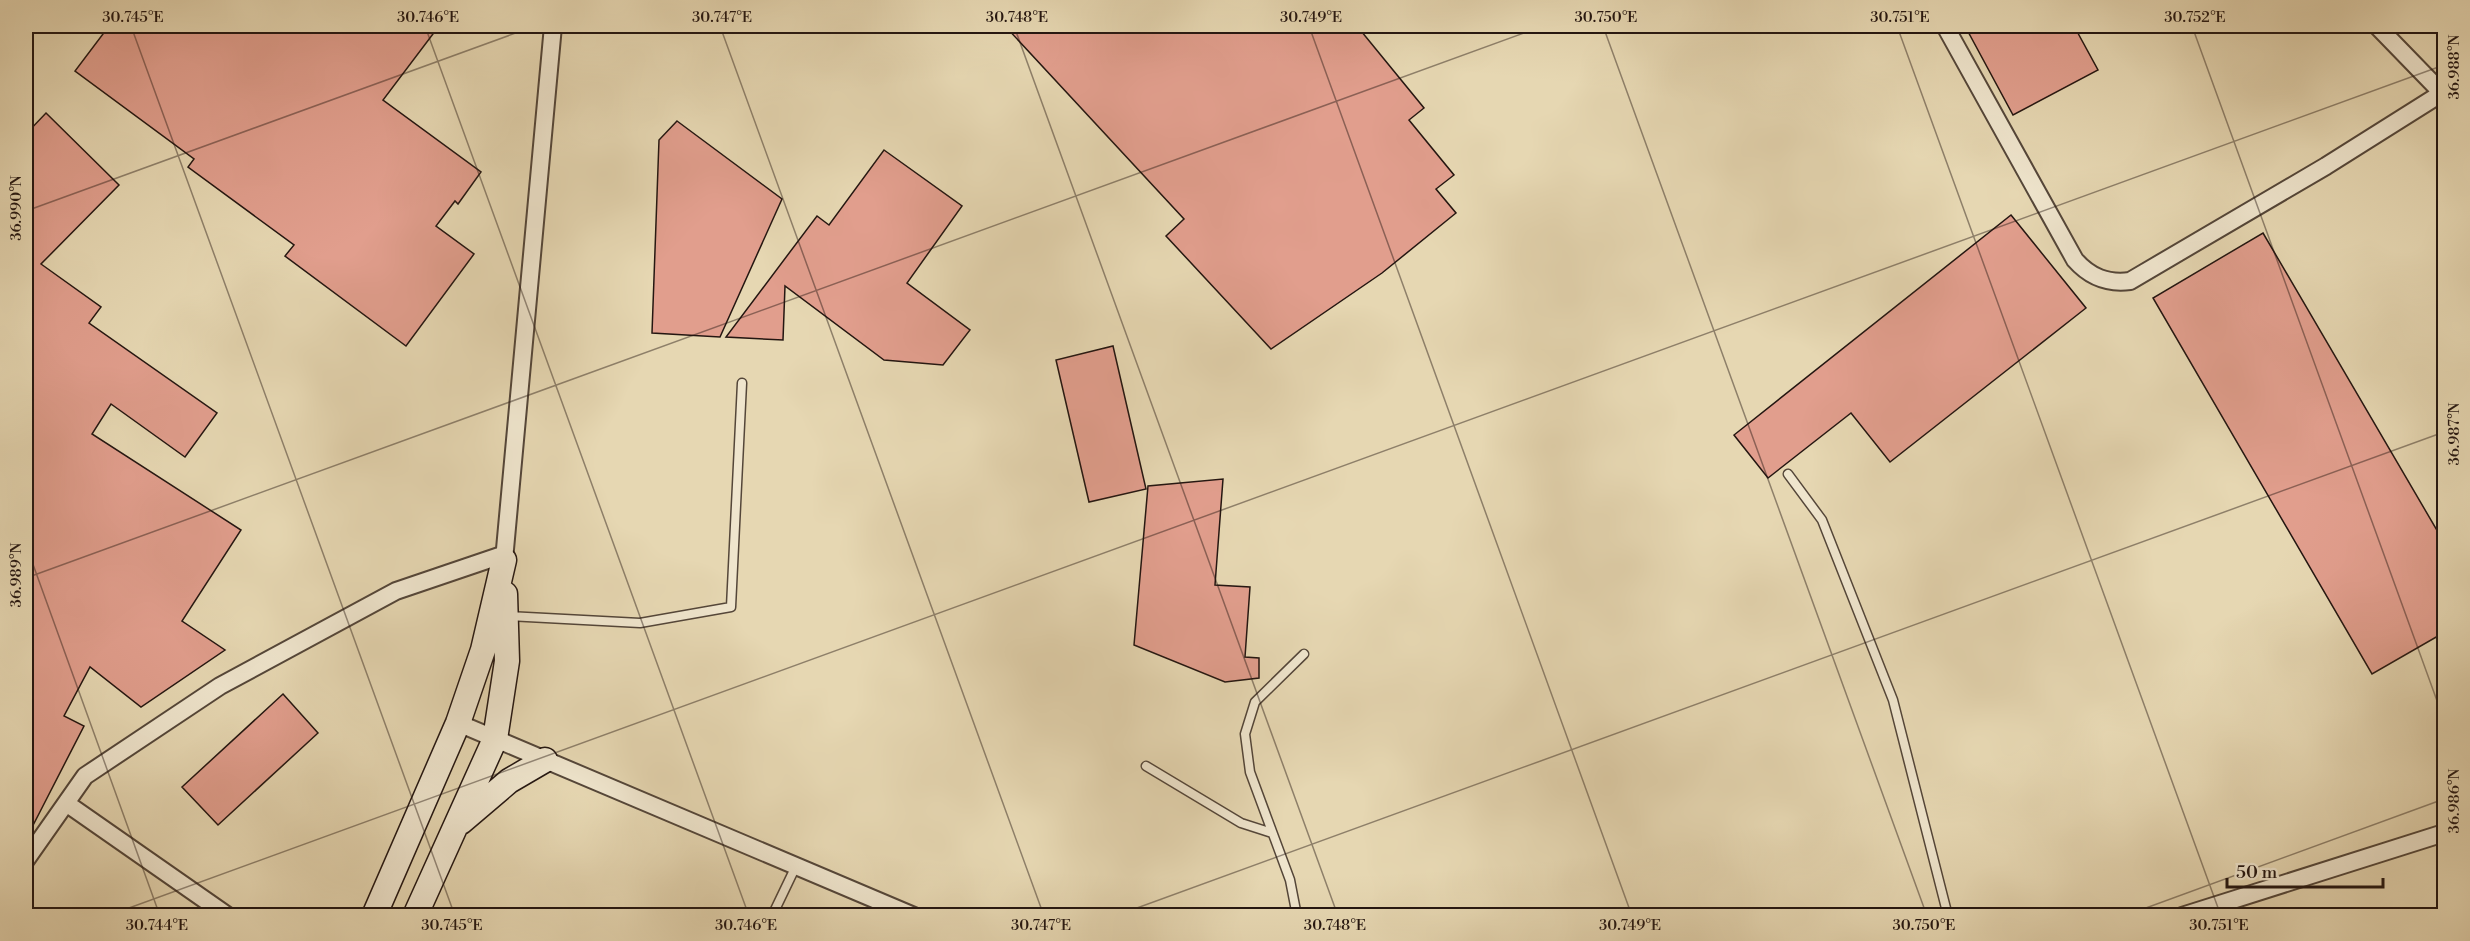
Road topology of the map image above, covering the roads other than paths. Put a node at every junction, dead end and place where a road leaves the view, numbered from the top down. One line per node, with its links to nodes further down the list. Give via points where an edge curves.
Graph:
1 (553, 26): 7 (street)
2 (1945, 26): 4 (street, via 2075,260 2092,275 2112,282 2130,281)
3 (2377, 26): 4 (street)
4 (2443, 94)
5 (742, 383): 8 (lane, via 731,607 640,623)
6 (1788, 474): 26 (lane, via 1822,520 1893,700)
7 (505, 557): 8 (street); 10 (street, via 483,650); 14 (street, via 396,591 220,686 85,776)
8 (506, 615): 11 (street, via 507,660)
9 (1304, 654): 16 (lane, via 1255,702 1246,723 1250,772)
10 (458, 723): 11 (street); 21 (street)
11 (495, 739): 12 (street); 15 (street)
12 (545, 760): 15 (street, via 509,782); 19 (street)
13 (1146, 766): 16 (lane, via 1241,824)
14 (66, 803): 18 (street); 20 (street)
15 (454, 828): 22 (street)
16 (1272, 832): 25 (lane)
17 (2445, 833): 27 (street)
18 (26, 860)
19 (796, 866): 23 (lane); 24 (street)
20 (228, 915)
21 (374, 915)
22 (415, 915)
23 (772, 915)
24 (914, 915)
25 (1298, 915)
26 (1948, 915)
27 (2182, 915)

